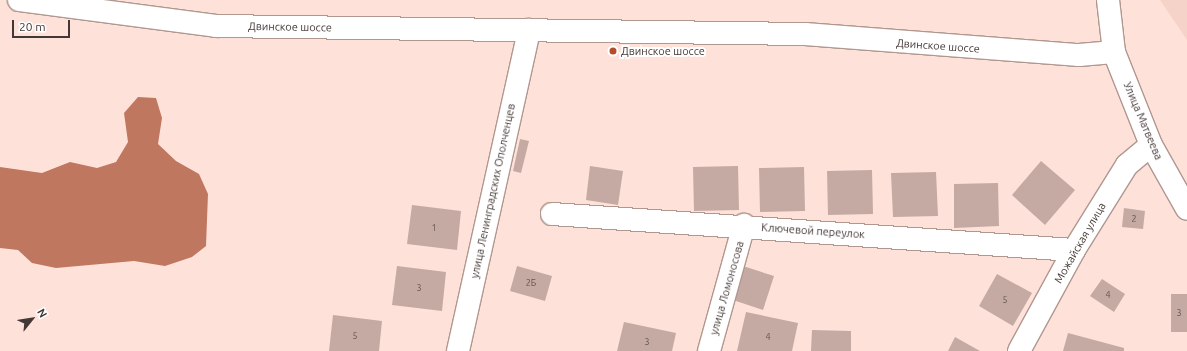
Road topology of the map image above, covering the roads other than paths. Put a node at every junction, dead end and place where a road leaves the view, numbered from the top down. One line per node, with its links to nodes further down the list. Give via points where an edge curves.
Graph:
1 (19, 0): 3 (street, Двинское шоссе, via 216,26)
2 (1108, 0): 4 (street, Улица Матвеева)
3 (529, 30): 4 (street, Двинское шоссе, via 805,34 1039,53); 10 (street, улица Ленинградских Ополченцев)
4 (1114, 52): 5 (street, Улица Матвеева)
5 (1151, 145): 6 (street, Улица Матвеева); 9 (street, Можайская улица, via 1127,165)
6 (1187, 209)
7 (552, 214): 8 (street, Ключевой переулок)
8 (744, 225): 9 (street, Ключевой переулок); 11 (street, улица Ломоносова)
9 (1074, 250): 12 (street, Можайская улица)
10 (458, 351)
11 (709, 351)
12 (1019, 351)

